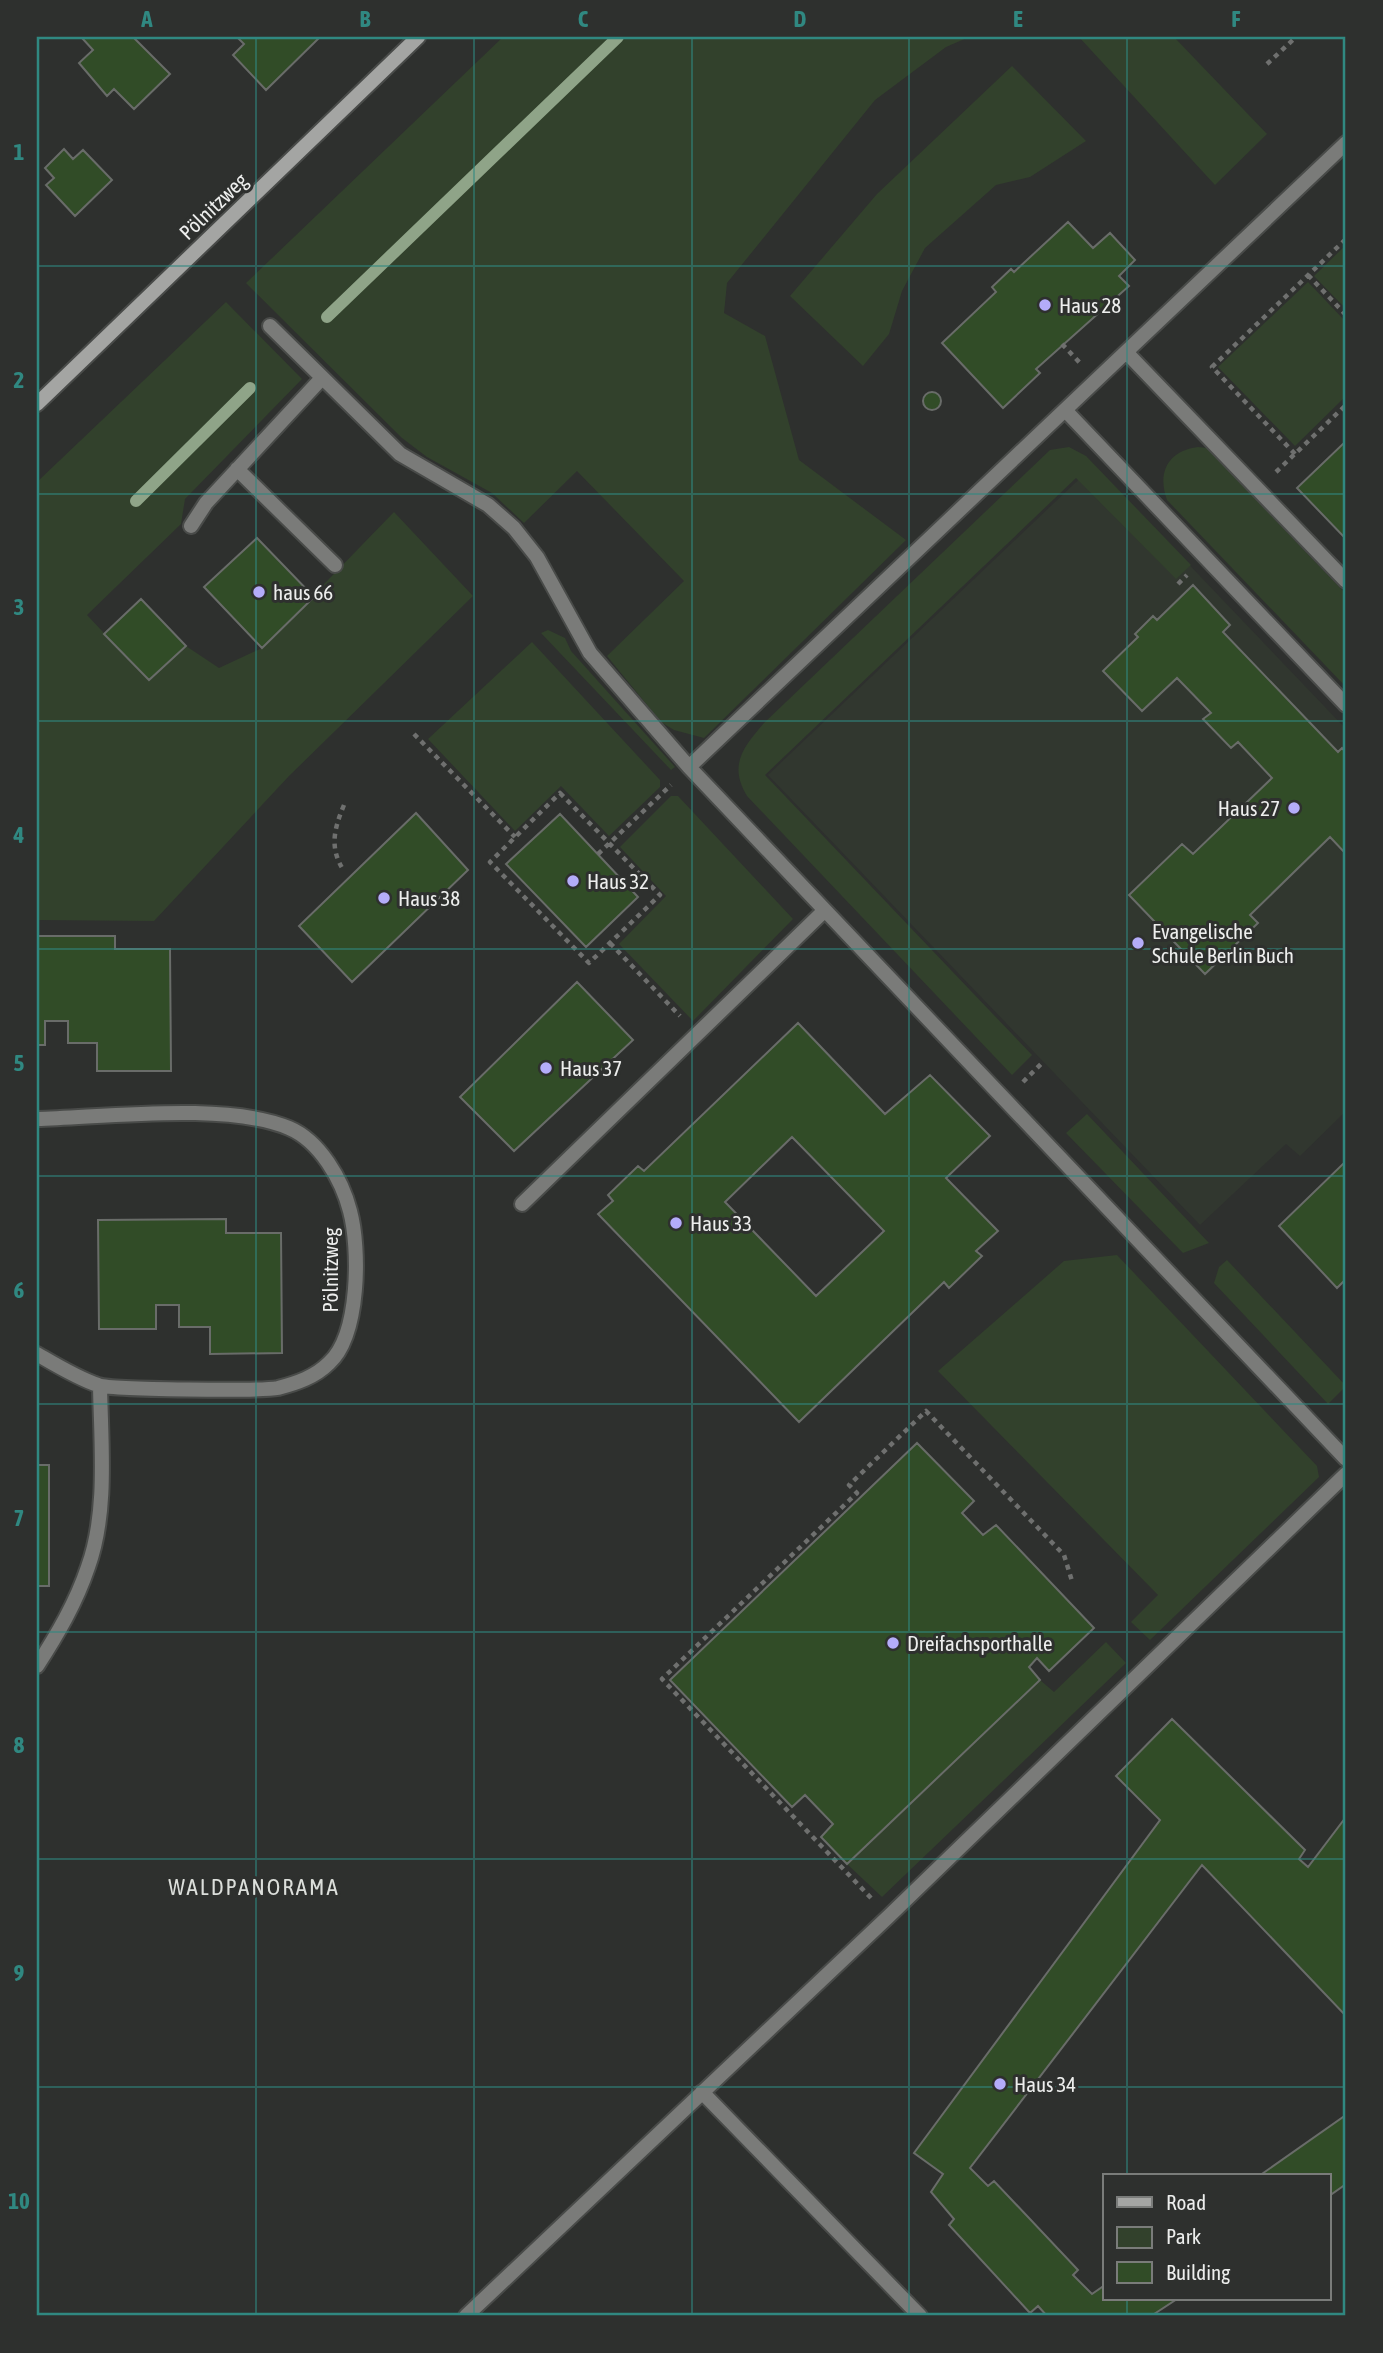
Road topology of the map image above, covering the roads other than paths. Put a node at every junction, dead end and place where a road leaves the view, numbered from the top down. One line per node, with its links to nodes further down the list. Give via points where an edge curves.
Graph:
1 (418, 37): 6 (street, Pölnitzweg)
2 (1346, 143): 4 (lane)
3 (270, 326): 5 (lane)
4 (1127, 353): 7 (lane); 11 (lane)
5 (322, 378): 8 (lane); 13 (lane, via 400,454 488,505 513,528 537,557 590,653)
6 (37, 404)
7 (1066, 411): 12 (lane); 13 (lane)
8 (237, 469): 9 (lane); 10 (lane)
9 (191, 526)
10 (335, 565)
11 (1346, 581)
12 (1346, 705)
13 (689, 767): 14 (lane)
14 (824, 911): 16 (lane); 19 (lane)
15 (37, 1119): 18 (lane, Pölnitzweg, via 231,1113 290,1128 315,1147 335,1173 351,1212 355,1273 351,1323 332,1361 311,1378 275,1389)
16 (522, 1204)
17 (37, 1354): 18 (lane, Pölnitzweg)
18 (100, 1386): 21 (lane, via 98,1525 73,1604)
19 (1346, 1459)
20 (1346, 1474): 22 (lane)
21 (37, 1667)
22 (702, 2092): 23 (lane); 24 (lane)
23 (466, 2316)
24 (920, 2316)

